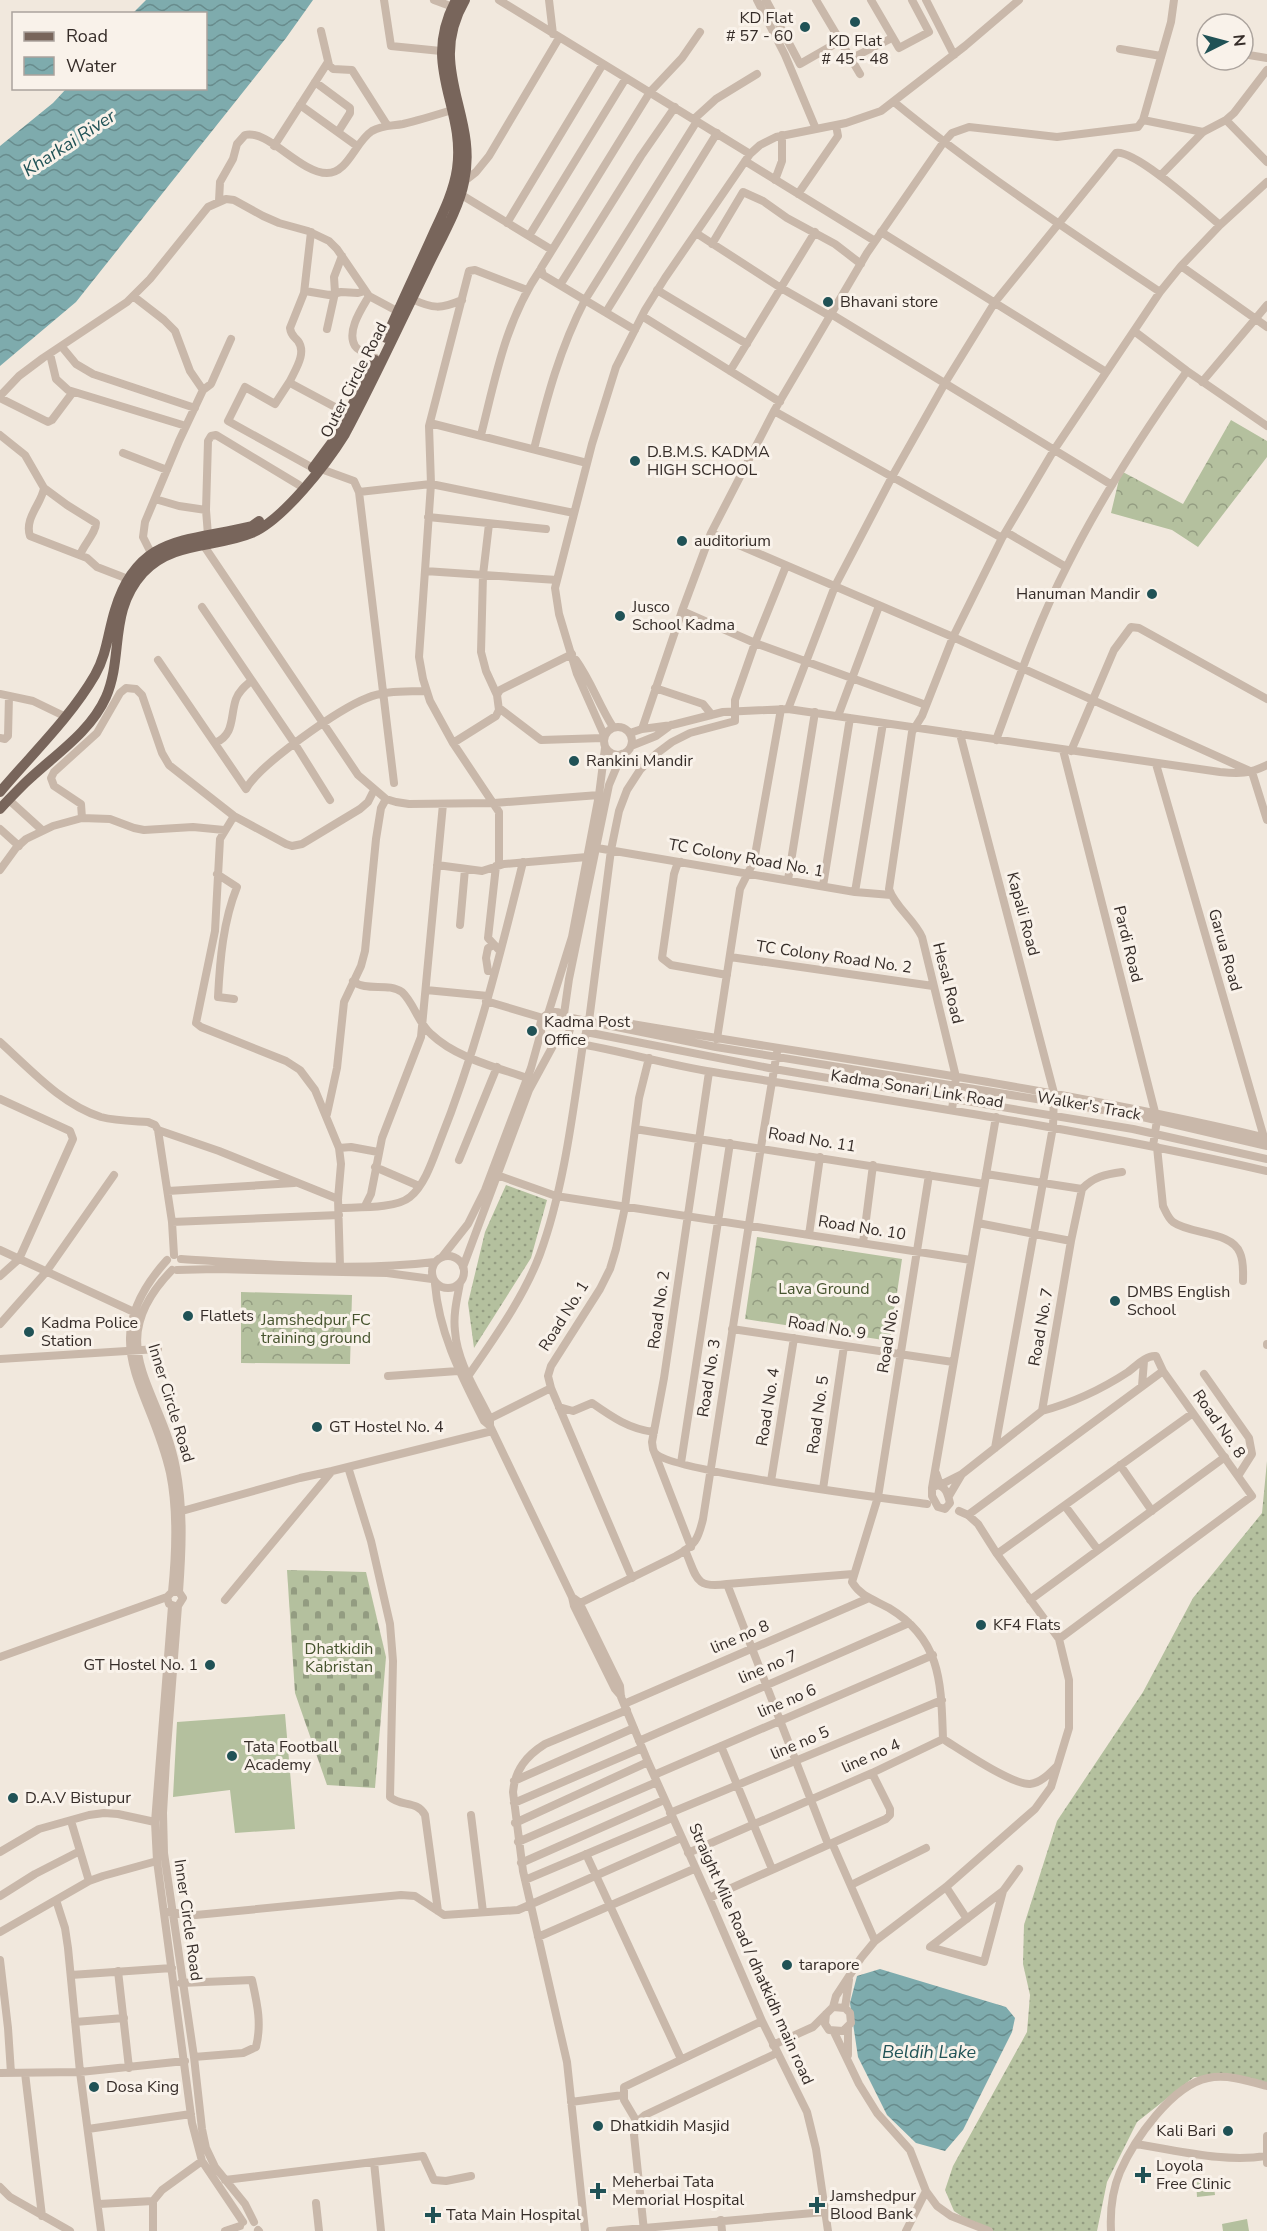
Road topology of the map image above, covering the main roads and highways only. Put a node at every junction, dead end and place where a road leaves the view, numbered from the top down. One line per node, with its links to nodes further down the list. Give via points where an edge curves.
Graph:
1 (465, 0): 3 (main road, Outer Circle Road, via 455,20 448,59 465,139 464,182)
2 (454, 3): 3 (main road, Outer Circle Road, via 441,51 459,157)
3 (457, 190): 4 (main road, Outer Circle Road, via 348,414); 4 (main road, Outer Circle Road, via 412,299 345,434)
4 (317, 469): 5 (main road, Outer Circle Road, via 252,526); 5 (main road, Outer Circle Road, via 260,529 241,537)
5 (203, 539): 6 (main road, Outer Circle Road, via 172,543 138,564 117,602 101,664 83,693); 7 (main road, Outer Circle Road, via 155,563 134,585 118,623 110,685 96,714)
6 (0, 792)
7 (0, 809)

